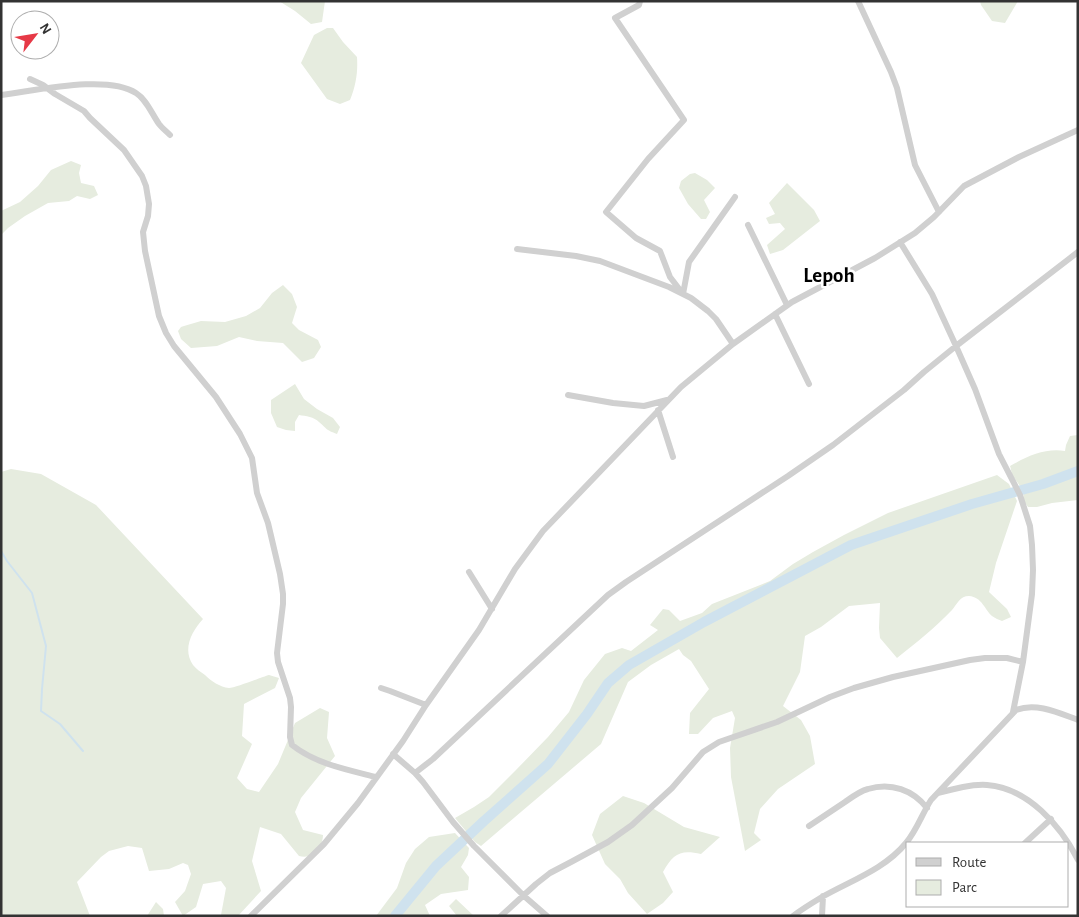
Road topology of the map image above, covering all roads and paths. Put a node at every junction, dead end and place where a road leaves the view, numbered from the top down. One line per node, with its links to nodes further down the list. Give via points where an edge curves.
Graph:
1 (640, 1): 14 (street, via 639,5 614,18 684,120 606,212 636,238 660,251 670,277)
2 (858, 1): 9 (street, via 897,88 915,165)
3 (30, 79): 4 (street)
4 (49, 88): 5 (street); 7 (street, via 102,84 132,91 140,96); 33 (street, via 84,111 124,150 142,176 149,204 143,232 145,251 164,328 216,397 252,458 257,493 268,523 284,599 277,653 290,698 292,745 312,758)
5 (1, 95)
6 (1078, 130): 9 (street, via 974,180)
7 (170, 135)
8 (735, 197): 14 (street, via 689,262)
9 (939, 212): 11 (street)
10 (748, 225): 15 (street)
11 (900, 242): 15 (street); 18 (street, via 932,294)
12 (517, 249): 14 (street, via 600,261)
13 (1078, 252): 18 (street)
14 (683, 294): 17 (street, via 712,315)
15 (787, 305): 16 (street)
16 (775, 314): 17 (street); 19 (street)
17 (733, 344): 21 (street)
18 (956, 346): 26 (street, via 999,454 1020,495 1030,526 1032,594); 32 (street, via 833,445 608,595)
19 (810, 384)
20 (568, 395): 21 (street, via 644,406)
21 (668, 399): 22 (street)
22 (658, 410): 23 (street); 25 (street, via 543,531 515,569)
23 (673, 457)
24 (469, 572): 25 (street)
25 (492, 609): 28 (street)
26 (1023, 662): 29 (street); 44 (street, via 1007,658 970,660 879,680 830,697 778,722 719,742 703,752 672,788 632,825 608,842 550,873)
27 (381, 688): 28 (street)
28 (426, 706): 31 (street)
29 (1013, 712): 30 (street, via 1032,707); 34 (street)
30 (1078, 720)
31 (393, 754): 32 (street); 33 (street)
32 (415, 773): 44 (street, via 474,846)
33 (376, 778): 46 (street, via 324,844)
34 (936, 793): 35 (street); 36 (street, via 987,785 1002,788 1018,794)
35 (927, 808): 37 (street, via 904,789 876,787 858,793); 38 (street)
36 (1051, 819): 39 (street); 40 (street)
37 (810, 826)
38 (907, 842)
39 (1026, 842)
40 (1067, 842)
41 (906, 843): 45 (street, via 895,855)
42 (1069, 845): 43 (street)
43 (1078, 860)
44 (524, 896): 47 (street); 48 (street)
45 (823, 896): 49 (street); 50 (street)
46 (251, 916)
47 (501, 916)
48 (547, 916)
49 (793, 916)
50 (822, 916)

